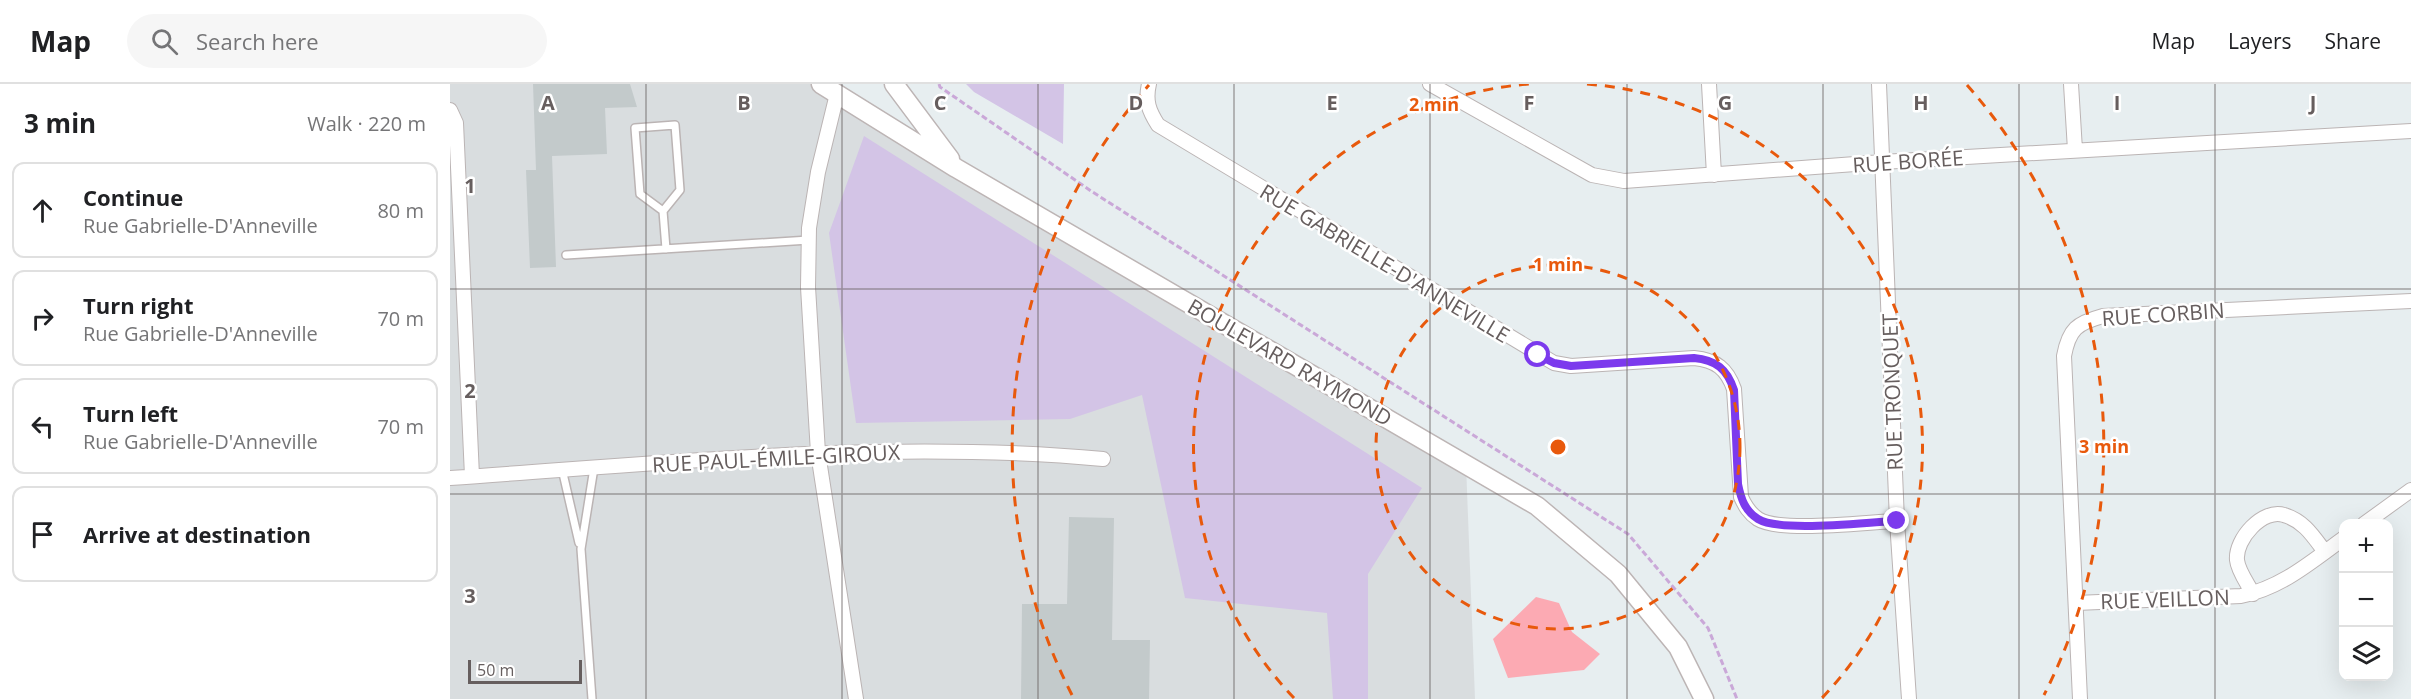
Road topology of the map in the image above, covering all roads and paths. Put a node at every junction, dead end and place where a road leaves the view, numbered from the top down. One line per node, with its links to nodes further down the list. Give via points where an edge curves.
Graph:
1 (894, 84): 13 (street)
2 (939, 84): 37 (path, via 1091,191 1628,534 1708,628)
3 (1149, 84): 28 (street, RUE GABRIELLE-D'ANNEVILLE, via 1149,110 1158,125 1554,363 1571,366 1694,358 1720,365 1734,390 1741,497 1747,510 1759,520 1791,526)
4 (1430, 84): 14 (street, RUE BORÉE, via 1592,175 1624,180)
5 (1709, 84): 14 (street)
6 (1879, 84): 12 (street, RUE TRONQUET)
7 (2071, 84): 11 (street)
8 (832, 87): 13 (street, BOULEVARD RAYMOND); 16 (street)
9 (450, 110): 24 (street, via 456,123)
10 (2411, 131): 11 (street, RUE BORÉE)
11 (2075, 150): 12 (street, RUE BORÉE)
12 (1882, 162): 14 (street, RUE BORÉE); 28 (street, RUE TRONQUET)
13 (956, 168): 36 (street, BOULEVARD RAYMOND, via 1537,506 1618,574 1678,647)
14 (1714, 175)
15 (663, 211): 15 (lane, via 680,190 675,125 635,128 640,194); 17 (lane)
16 (809, 240): 17 (lane); 20 (street)
17 (666, 249): 18 (lane)
18 (566, 255)
19 (2411, 301): 33 (street, RUE CORBIN, via 2103,316 2084,321 2074,329 2064,356)
20 (818, 453): 21 (street, RUE PAUL-ÉMILE-GIROUX, via 961,451); 22 (street, RUE PAUL-ÉMILE-GIROUX); 35 (street)
21 (1103, 459)
22 (594, 468): 23 (street, RUE PAUL-ÉMILE-GIROUX); 30 (lane)
23 (561, 469): 24 (street, RUE PAUL-ÉMILE-GIROUX); 30 (lane)
24 (472, 476): 25 (street, RUE PAUL-ÉMILE-GIROUX)
25 (450, 478)
26 (2411, 490): 27 (street)
27 (2371, 519)
28 (1897, 521): 38 (street, RUE TRONQUET)
29 (2339, 541): 31 (street, RUE VEILLON)
30 (580, 549): 34 (lane)
31 (2325, 552): 32 (street, RUE VEILLON, via 2289,578); 32 (street, RUE VEILLON, via 2308,529 2282,513 2257,522 2242,540 2237,560)
32 (2253, 594): 33 (street, RUE VEILLON)
33 (2076, 603): 39 (street, RUE CORBIN)
34 (592, 699)
35 (856, 699)
36 (1704, 699)
37 (1737, 699)
38 (1909, 699)
39 (2080, 699)

